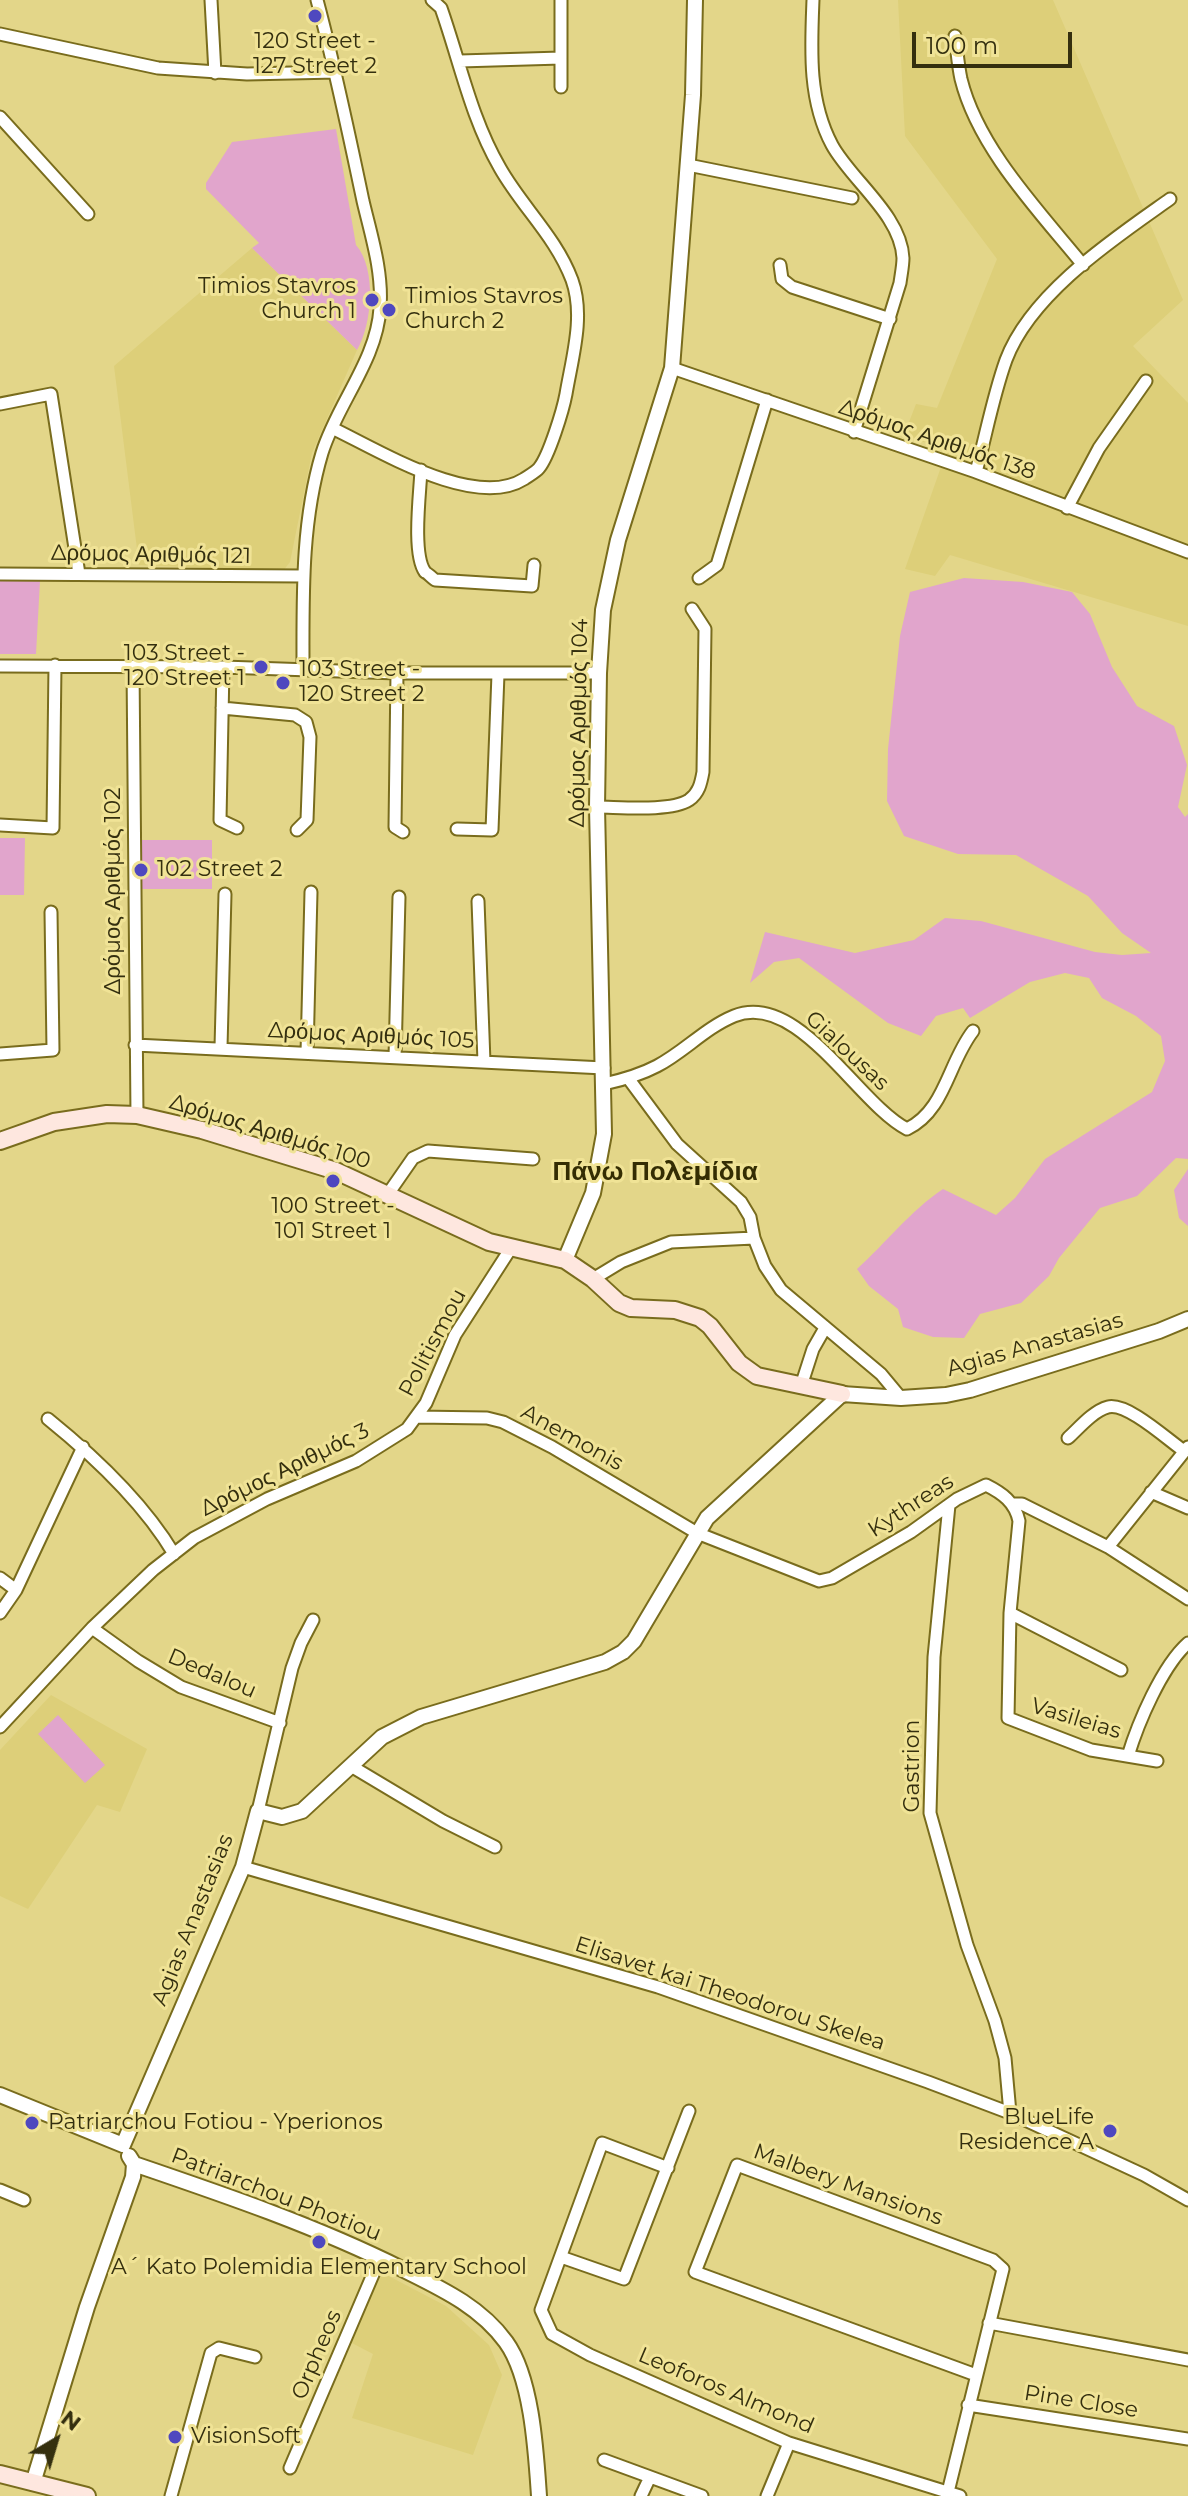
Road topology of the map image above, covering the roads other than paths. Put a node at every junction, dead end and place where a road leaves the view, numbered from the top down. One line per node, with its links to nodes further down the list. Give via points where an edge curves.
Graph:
1 (211, 0): 12 (street)
2 (317, 0): 11 (street)
3 (432, 0): 10 (street, via 441,8)
4 (561, 0): 9 (street)
5 (695, 0): 15 (street, Δρόμος Αριθμός 104)
6 (813, 0): 21 (street, via 811,53 818,110 833,146 897,233 903,257)
7 (0, 34): 12 (street, via 158,68)
8 (955, 36): 20 (street, via 961,79 975,118 1012,177)
9 (561, 58): 10 (street); 13 (street)
10 (460, 61): 28 (street, via 476,121 501,170 559,250 574,283 578,323 563,410 539,469 494,490 466,487)
11 (336, 72): 12 (street); 26 (street, via 379,272 381,308 375,340)
12 (215, 73)
13 (561, 87)
14 (0, 117): 18 (street)
15 (688, 165): 16 (street); 22 (street, Δρόμος Αριθμός 104)
16 (852, 198)
17 (1170, 199): 20 (street)
18 (88, 214)
19 (780, 265): 21 (street, via 782,279 792,287)
20 (1083, 265): 29 (street, via 1042,304 1007,358)
21 (890, 319): 27 (street)
22 (672, 368): 24 (street, Δρόμος Αριθμός 138); 44 (street, Δρόμος Αριθμός 104, via 618,540 603,610)
23 (1146, 381): 30 (street, via 1099,448)
24 (767, 400): 27 (street, Δρόμος Αριθμός 138); 36 (street, via 717,565)
25 (0, 404): 34 (street, via 51,394)
26 (332, 428): 28 (street); 35 (street, via 312,492)
27 (854, 432): 29 (street, Δρόμος Αριθμός 138)
28 (421, 470): 32 (street, via 419,552 424,570 435,580 532,586)
29 (976, 472): 30 (street, Δρόμος Αριθμός 138)
30 (1067, 508): 31 (street, Δρόμος Αριθμός 138)
31 (1188, 552)
32 (534, 565)
33 (0, 574): 34 (street, Δρόμος Αριθμός 121)
34 (79, 574): 35 (street, Δρόμος Αριθμός 121)
35 (303, 576): 42 (street)
36 (699, 578)
37 (692, 609): 47 (street, via 705,629 699,790 677,805)
38 (55, 665): 39 (street); 40 (street); 48 (street, via 53,828)
39 (0, 666)
40 (133, 666): 41 (street); 59 (street, Δρόμος Αριθμός 102)
41 (223, 667): 42 (street); 46 (street)
42 (303, 670): 43 (street)
43 (397, 673): 45 (street); 52 (street, via 395,827)
44 (599, 673): 45 (street); 47 (street, Δρόμος Αριθμός 104)
45 (498, 674): 50 (street, via 492,830)
46 (222, 708): 49 (street, via 220,820); 51 (street, via 295,715 306,722 307,820)
47 (597, 807): 65 (street, Δρόμος Αριθμός 104)
48 (0, 825)
49 (237, 828)
50 (457, 829)
51 (297, 830)
52 (403, 832)
53 (311, 892): 61 (street)
54 (225, 894): 60 (street)
55 (399, 897): 63 (street)
56 (478, 901): 64 (street)
57 (51, 912): 62 (street, via 53,1050)
58 (973, 1031): 66 (street, Gialousas, via 933,1108 907,1129 891,1121 787,1022 764,1013 737,1014 656,1067)
59 (135, 1045): 60 (street, Δρόμος Αριθμός 105); 68 (street, Δρόμος Αριθμός 102)
60 (221, 1047): 61 (street, Δρόμος Αριθμός 105)
61 (307, 1053): 63 (street, Δρόμος Αριθμός 105)
62 (0, 1054)
63 (395, 1057): 64 (street, Δρόμος Αριθμός 105)
64 (484, 1062): 65 (street, Δρόμος Αριθμός 105)
65 (604, 1068): 67 (street, Δρόμος Αριθμός 104)
66 (628, 1078): 67 (street, Gialousas); 72 (street, via 677,1144 741,1202)
67 (604, 1084): 74 (street, Δρόμος Αριθμός 104, via 600,1165)
68 (137, 1115): 69 (main road, Δρόμος Αριθμός 100, via 73,1117); 71 (main road, Δρόμος Αριθμός 100, via 336,1171)
69 (0, 1141)
70 (533, 1159): 71 (street, via 428,1151 413,1158)
71 (388, 1194): 73 (main road, Δρόμος Αριθμός 100, via 462,1231)
72 (754, 1238): 75 (street, via 671,1242); 77 (street, via 781,1290)
73 (511, 1248): 74 (main road, Δρόμος Αριθμός 100); 81 (street, Politismou, via 455,1335)
74 (565, 1260): 75 (main road, Agias Anastasias)
75 (593, 1279): 78 (main road, Agias Anastasias, via 631,1308 675,1310 700,1318 747,1371)
76 (1188, 1319): 80 (street, Agias Anastasias, via 970,1390)
77 (825, 1328): 78 (street); 80 (street, via 881,1374)
78 (801, 1386): 79 (main road, Agias Anastasias)
79 (842, 1394): 80 (street, Agias Anastasias); 90 (street, via 717,1508)
80 (901, 1398)
81 (416, 1417): 90 (street, Anemonis, via 503,1422); 92 (street, Δρόμος Αριθμός 3, via 392,1440 356,1461 217,1524)
82 (48, 1419): 84 (street)
83 (1068, 1438): 85 (street, via 1108,1407 1129,1411)
84 (83, 1447): 92 (street, via 160,1530); 94 (street)
85 (1186, 1449): 86 (street)
86 (1151, 1492): 89 (street); 91 (street)
87 (1012, 1504): 88 (street, Kythreas, via 986,1485); 91 (street, via 1022,1504); 97 (street, via 1019,1521)
88 (949, 1505): 90 (street, Kythreas, via 875,1553 819,1581); 112 (street, Gastrion, via 934,1657 930,1813 1005,2058)
89 (1188, 1508)
90 (697, 1533): 106 (street, via 645,1625 623,1652 605,1662 421,1717 382,1737)
91 (1108, 1547): 95 (street)
92 (174, 1554): 99 (street, Δρόμος Αριθμός 3)
93 (0, 1578): 94 (street)
94 (16, 1590): 96 (street)
95 (1188, 1599)
96 (0, 1613)
97 (1010, 1613): 101 (street); 104 (street, Vasileias, via 1008,1718 1091,1750)
98 (313, 1620): 102 (street, via 292,1668)
99 (92, 1628): 102 (street, Dedalou, via 181,1687); 103 (street, Δρόμος Αριθμός 3)
100 (1188, 1643): 104 (street, via 1173,1659)
101 (1121, 1670)
102 (280, 1723): 107 (street)
103 (0, 1727)
104 (1128, 1756): 105 (street, Vasileias)
105 (1157, 1761)
106 (351, 1766): 107 (street, via 293,1816); 108 (street)
107 (258, 1811): 109 (street, Agias Anastasias)
108 (495, 1847)
109 (243, 1867): 112 (street, Elisavet kai Theodorou Skelea, via 658,1987); 113 (street, Agias Anastasias)
110 (0, 2095): 113 (street)
111 (689, 2111): 115 (street)
112 (1010, 2113): 118 (street, Elisavet kai Theodorou Skelea)
113 (123, 2145): 114 (street)
114 (134, 2164): 120 (street, Patriarchou Photiou, via 300,2223); 132 (street)
115 (668, 2168): 119 (street, via 624,2279); 119 (street, via 602,2143)
116 (0, 2190): 117 (street)
117 (24, 2200)
118 (1188, 2200)
119 (561, 2257): 127 (street, Leoforos Almond, via 541,2310 552,2334)
120 (380, 2258): 129 (street, Orpheos); 136 (street, Patriarchou Photiou, via 451,2293 482,2315 507,2343 524,2384)
121 (989, 2323): 123 (street); 124 (street, Malbery Mansions); 124 (street, Malbery Mansions, via 1003,2269 993,2260 737,2165 695,2272)
122 (255, 2357): 135 (street, via 219,2348 211,2353)
123 (1188, 2360)
124 (976, 2375): 125 (street, Malbery Mansions)
125 (968, 2405): 126 (street, Pine Close); 133 (street, Malbery Mansions)
126 (1188, 2439)
127 (789, 2443): 133 (street, Leoforos Almond); 139 (street)
128 (604, 2460): 131 (street)
129 (290, 2468)
130 (0, 2474): 132 (main road)
131 (650, 2477): 137 (street); 138 (street)
132 (33, 2483): 134 (main road)
133 (954, 2494)
134 (87, 2496)
135 (171, 2496)
136 (539, 2496)
137 (641, 2496)
138 (702, 2496)
139 (767, 2496)

